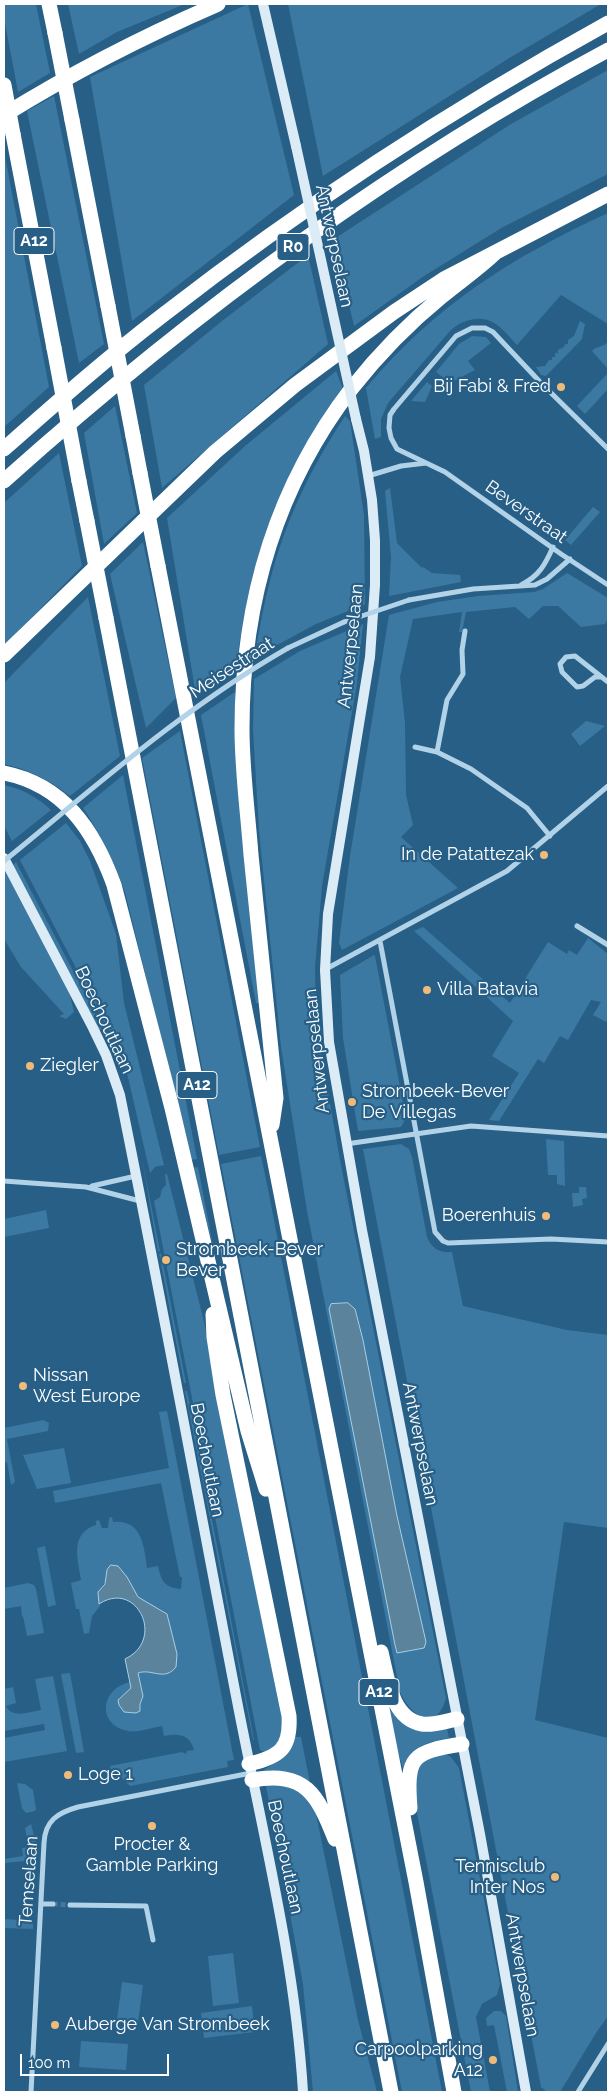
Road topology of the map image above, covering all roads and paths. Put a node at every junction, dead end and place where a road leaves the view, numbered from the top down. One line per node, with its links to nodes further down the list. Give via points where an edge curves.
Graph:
1 (49, 4): 36 (highway, A12, bridge)
2 (218, 4): 7 (highway, via 160,29)
3 (263, 4): 13 (main road, Antwerpselaan, bridge)
4 (608, 23): 10 (highway, R0, via 532,65 405,143 233,261 161,316)
5 (608, 50): 14 (highway, R0, via 478,124 296,245 163,345)
6 (4, 85): 46 (highway, A12, bridge)
7 (4, 115)
8 (608, 194): 9 (highway)
9 (495, 253): 19 (highway, via 444,279 294,385 215,452); 36 (highway, via 407,328 374,362 332,416 302,467 275,526 254,598 244,670 243,752 276,1098)
10 (4, 449)
11 (608, 449): 12 (street, Beverstraat, via 493,332 476,328 459,333 392,412 390,438 404,452)
12 (429, 463): 13 (street, via 401,466); 15 (street, Beverstraat)
13 (368, 476): 34 (main road, Antwerpselaan, via 375,547 373,620 333,877)
14 (4, 481)
15 (553, 547): 16 (street, Beverstraat); 18 (street, Meisestraat, via 537,576)
16 (570, 559): 17 (street, Beverstraat); 18 (street, Meisestraat, via 541,582)
17 (608, 585)
18 (518, 586): 30 (street, Meisestraat, bridge, via 464,590 410,600 344,622 288,648 208,698)
19 (38, 624): 21 (highway); 22 (highway)
20 (465, 631): 26 (street, via 463,674 447,700)
21 (4, 655)
22 (4, 668)
23 (601, 677): 23 (street, via 575,656 566,657 560,664 562,672 577,687 595,676); 24 (street)
24 (608, 682)
25 (415, 747): 26 (street)
26 (438, 752): 29 (street, via 471,769 527,808)
27 (4, 773): 44 (highway, via 33,781 64,803 90,833 107,866 172,1108)
28 (608, 786): 29 (street)
29 (550, 836): 32 (street, via 507,871)
30 (4, 859): 39 (main road, Boechoutlaan, via 106,1055 120,1095)
31 (577, 926): 33 (street)
32 (380, 941): 34 (street); 35 (street)
33 (608, 945)
34 (326, 970): 38 (main road, Antwerpselaan, via 329,1042)
35 (416, 1133): 37 (street, via 471,1126); 38 (street); 43 (street, via 435,1232 442,1241 566,1238)
36 (271, 1136): 45 (highway, A12)
37 (608, 1136)
38 (345, 1144): 47 (main road, Antwerpselaan)
39 (136, 1176): 41 (street); 42 (main road, Boechoutlaan)
40 (4, 1181): 41 (street)
41 (86, 1187): 42 (street)
42 (141, 1201): 49 (main road, Boechoutlaan)
43 (608, 1242)
44 (212, 1280): 46 (highway, via 248,1431); 49 (highway, via 214,1337 224,1396 290,1726 280,1752)
45 (342, 1502): 47 (highway, via 396,1704 412,1721 420,1724); 51 (highway, A12)
46 (287, 1552): 50 (highway, A12)
47 (457, 1719): 48 (main road, Antwerpselaan)
48 (462, 1744): 51 (highway, via 424,1752 412,1766 409,1794); 61 (main road, Antwerpselaan)
49 (251, 1772): 50 (highway, via 288,1778 312,1794 326,1818); 52 (street, Temselaan, via 78,1807 55,1816 44,1837); 58 (main road, Boechoutlaan, via 288,1957)
50 (348, 1873): 59 (highway, A12)
51 (416, 1882): 60 (highway, A12)
52 (41, 1904): 53 (street); 57 (street, Temselaan)
53 (53, 1904)
54 (70, 1905): 55 (street, via 146,1906)
55 (153, 1940)
56 (608, 2044): 62 (street)
57 (31, 2092)
58 (303, 2092)
59 (391, 2092)
60 (454, 2092)
61 (526, 2092)
62 (578, 2092)

